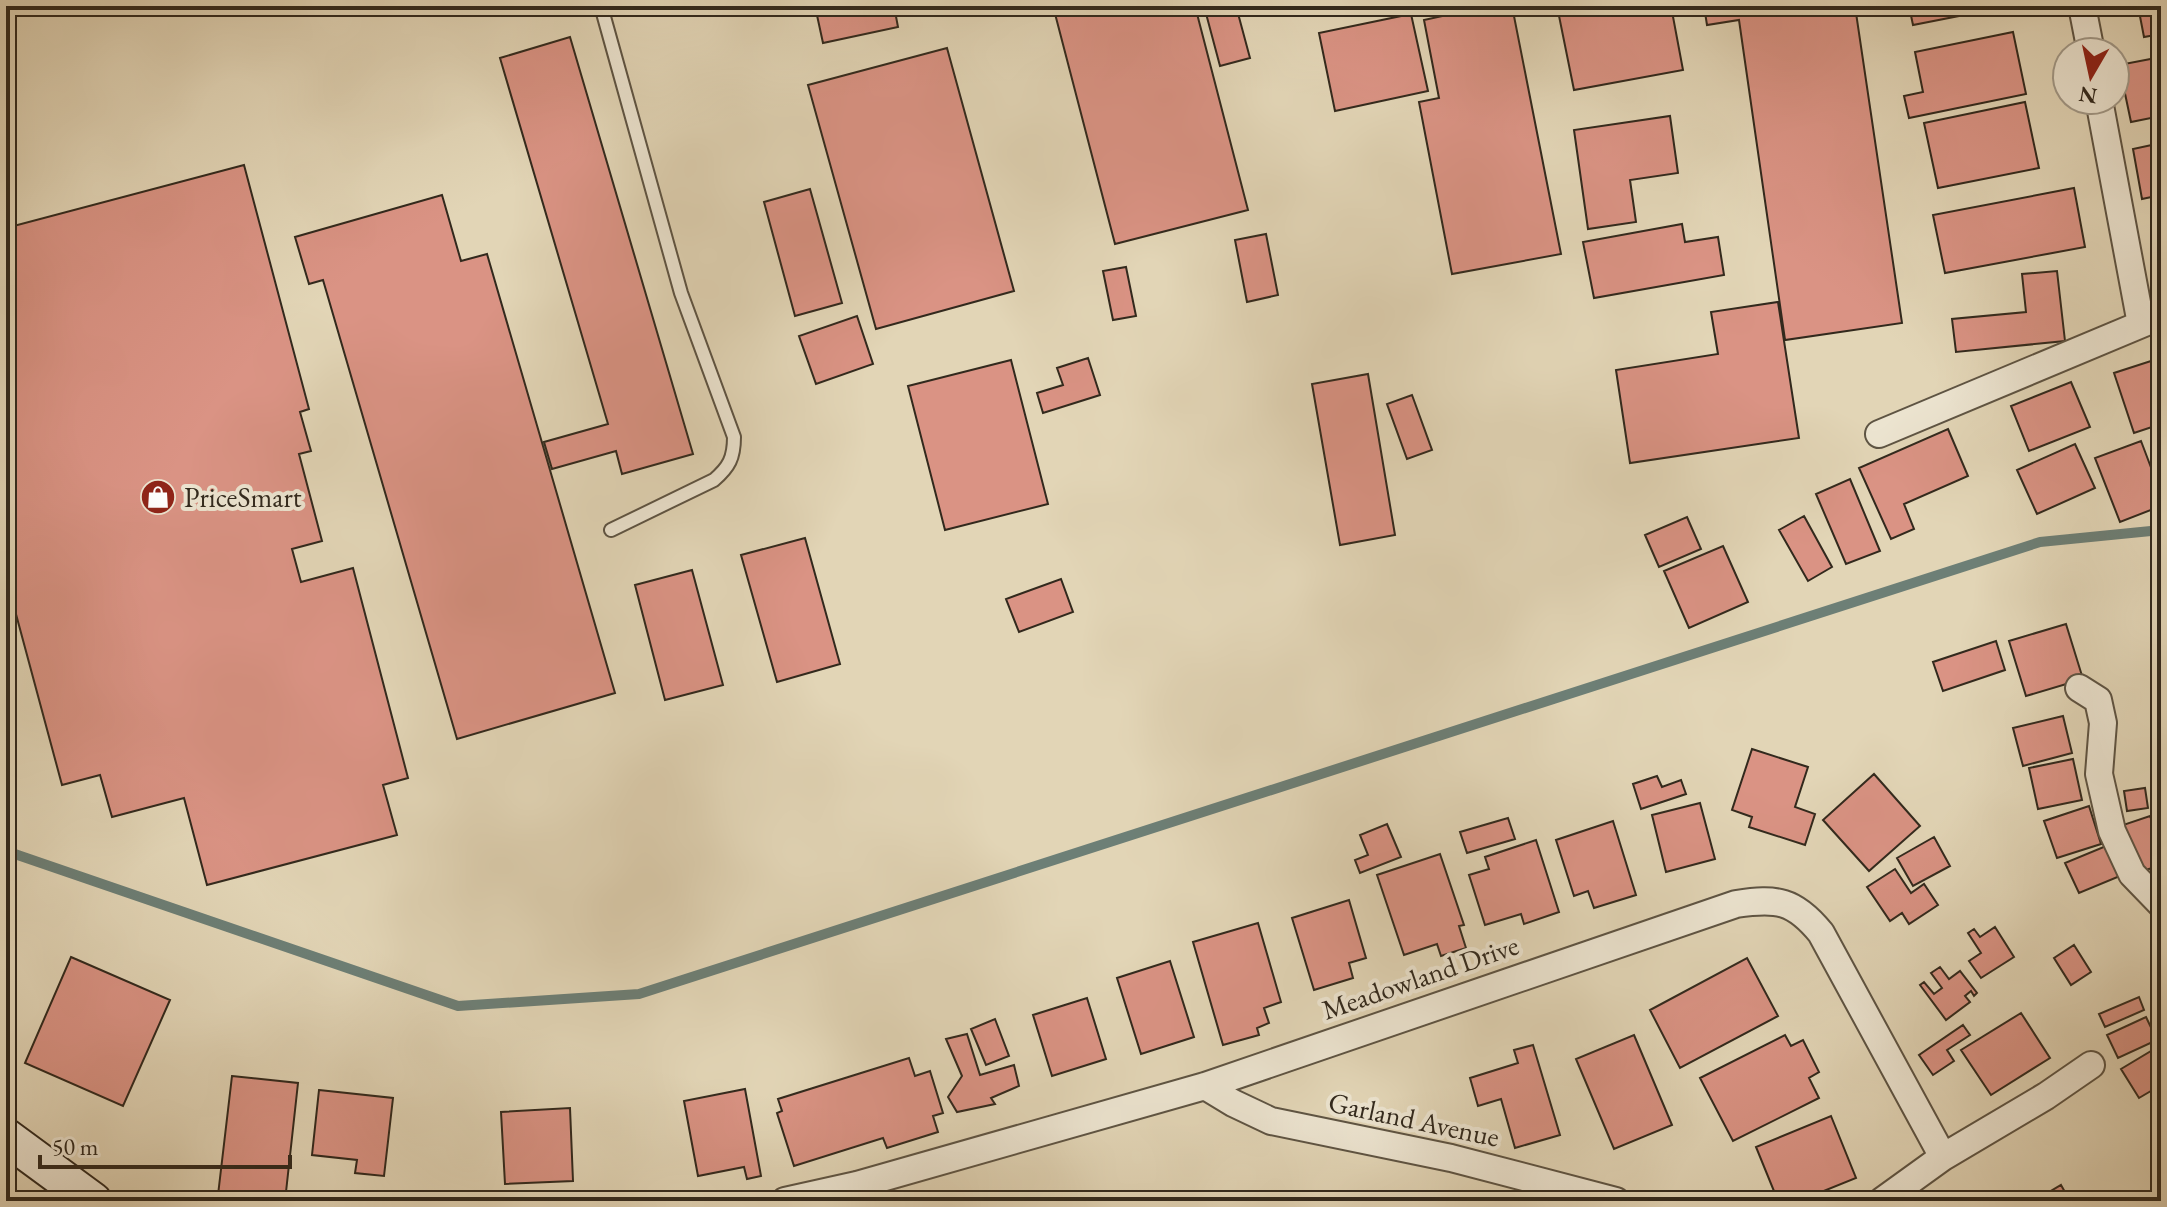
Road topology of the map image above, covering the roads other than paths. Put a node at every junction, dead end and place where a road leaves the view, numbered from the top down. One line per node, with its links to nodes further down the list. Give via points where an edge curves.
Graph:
1 (601, 6): 7 (lane, via 681,293 734,437 728,468 714,480)
2 (2082, 6): 3 (street)
3 (2088, 36)
4 (2103, 116): 5 (street)
5 (2151, 320): 6 (street)
6 (1879, 434)
7 (611, 530)
8 (2079, 688): 9 (street, via 2098,700 2103,723 2099,774 2112,831 2132,874)
9 (2161, 904)
10 (2091, 1065): 13 (street)
11 (1205, 1086): 13 (street, Meadowland Drive, via 1736,904 1772,901 1805,913 1821,933); 14 (street, Meadowland Drive); 17 (street, Garland Avenue, via 1271,1121 1451,1158)
12 (6, 1137): 15 (main road)
13 (1943, 1157): 18 (street)
14 (857, 1193): 16 (street, Meadowland Drive)
15 (93, 1201)
16 (785, 1201)
17 (1616, 1201)
18 (1882, 1201)

